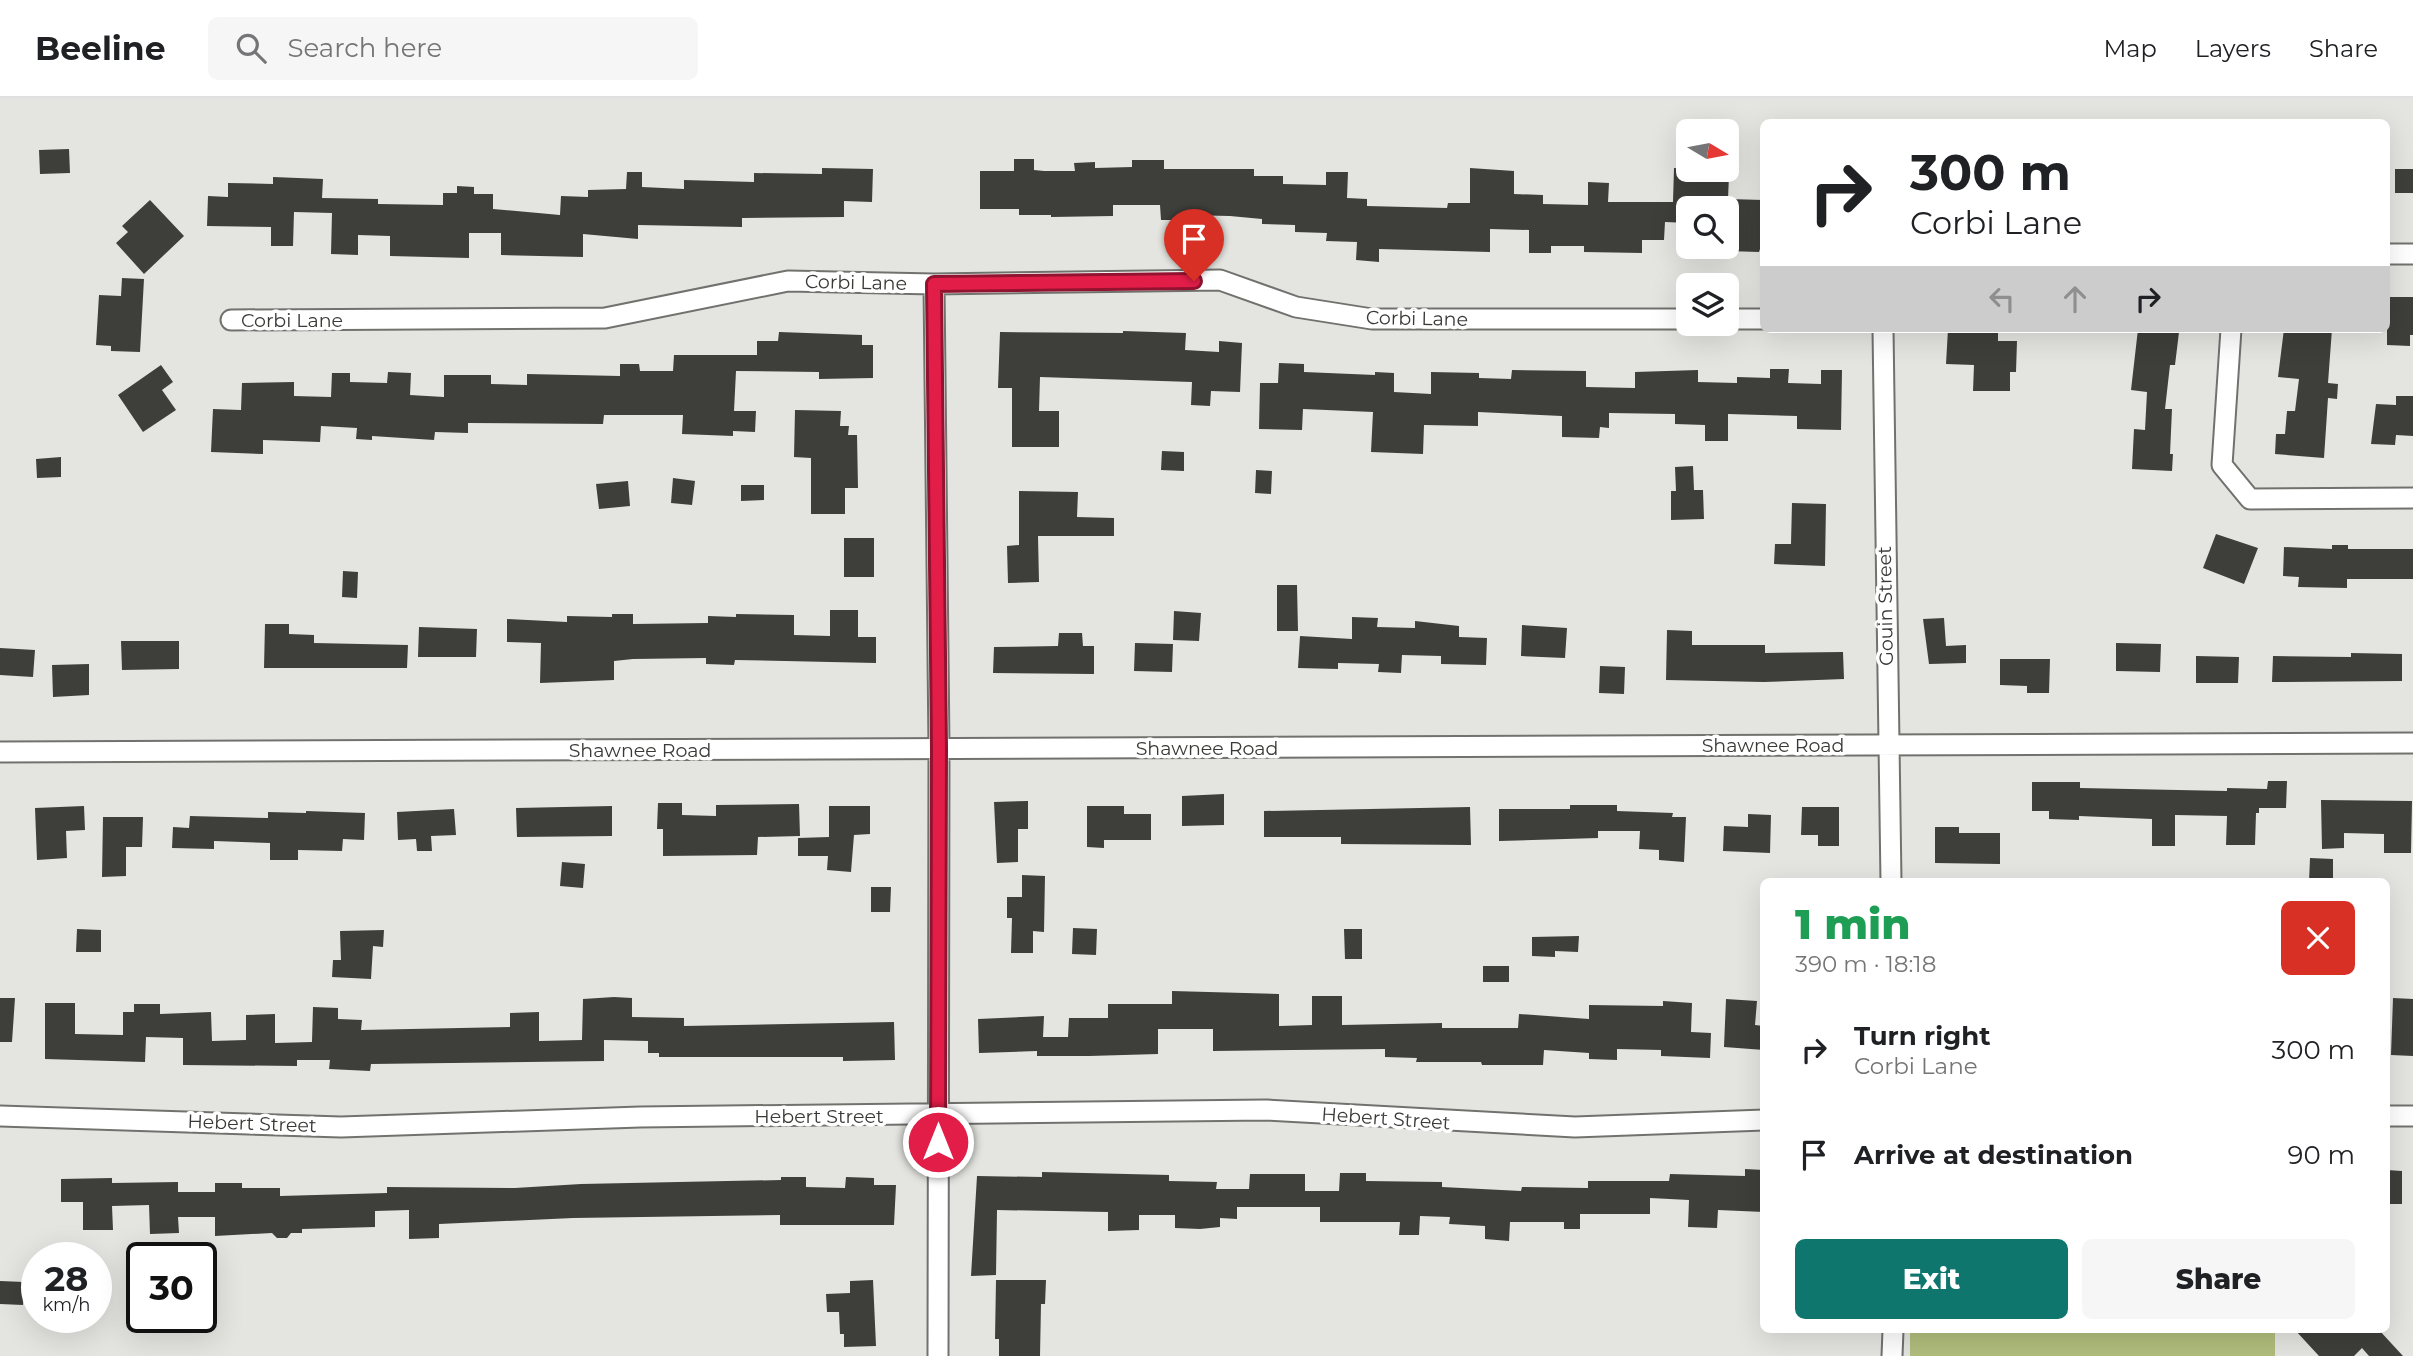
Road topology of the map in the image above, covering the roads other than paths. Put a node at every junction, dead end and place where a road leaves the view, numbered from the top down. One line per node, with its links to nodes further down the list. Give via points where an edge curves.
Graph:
1 (2390, 254): 2 (street)
2 (2413, 254)
3 (934, 284): 4 (street, Corbi Lane, via 1220,280 1296,307 1372,319); 7 (street, Corbi Lane, via 789,281 605,318); 13 (street)
4 (1676, 319)
5 (1739, 319): 6 (street)
6 (1760, 319)
7 (231, 320)
8 (1883, 333): 12 (street, Gouin Street)
9 (2231, 333): 10 (street, via 2222,465 2250,499)
10 (2413, 498)
11 (2413, 743): 12 (street, Shawnee Road)
12 (1886, 745): 13 (street, Shawnee Road); 15 (street, Gouin Street)
13 (939, 748): 14 (street, Shawnee Road); 16 (street)
14 (0, 752)
15 (1891, 878)
16 (938, 1115): 17 (street, Hebert Street, via 640,1117 341,1127); 20 (street, Hebert Street, via 1266,1110 1575,1127); 22 (street)
17 (0, 1116)
18 (2390, 1116): 19 (street)
19 (2413, 1116)
20 (1760, 1120)
21 (1893, 1333): 23 (street)
22 (938, 1356)
23 (1892, 1356)

